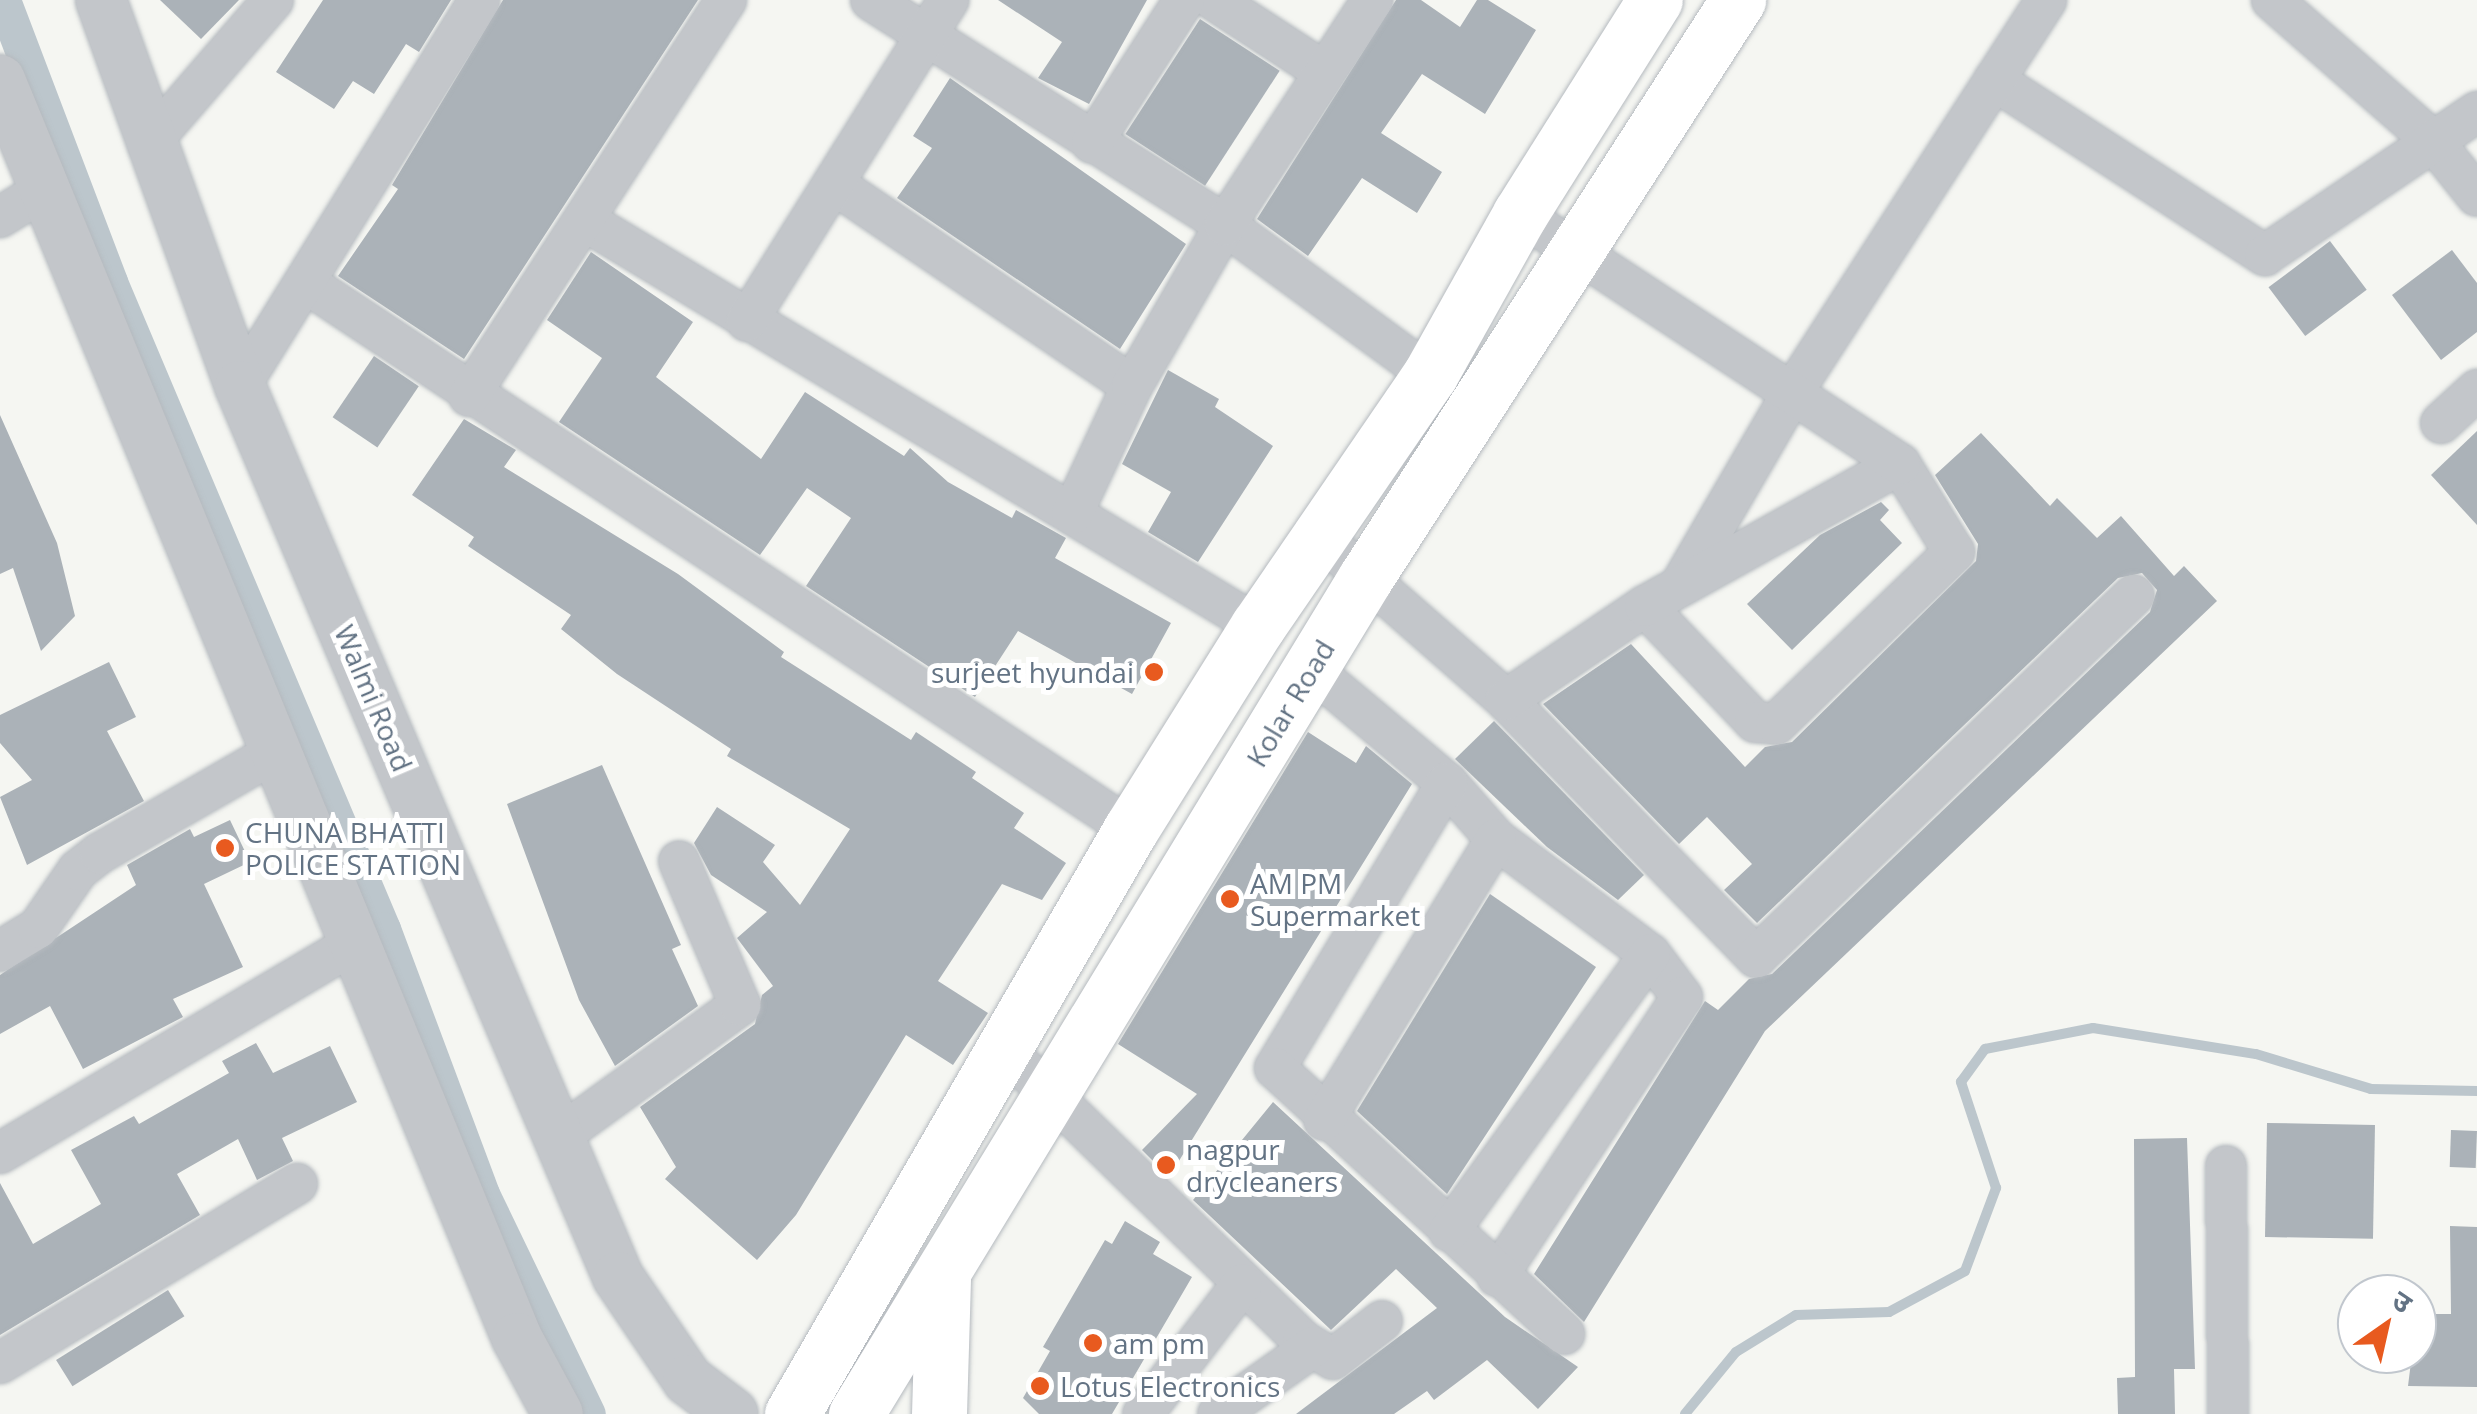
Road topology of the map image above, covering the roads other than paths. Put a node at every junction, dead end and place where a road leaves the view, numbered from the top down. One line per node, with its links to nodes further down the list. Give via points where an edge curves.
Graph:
1 (102, 0): 21 (street, Walmi Road)
2 (273, 0): 21 (street)
3 (479, 0): 30 (street)
4 (726, 0): 27 (street)
5 (870, 0): 14 (street)
6 (948, 0): 14 (street)
7 (1184, 0): 20 (street)
8 (1214, 0): 15 (street)
9 (1372, 0): 15 (street)
10 (1656, 0): 25 (main road)
11 (1738, 0): 29 (main road, Kolar Road)
12 (2046, 0): 17 (street)
13 (2295, 8): 19 (street)
14 (925, 35): 20 (street); 22 (street)
15 (1323, 71): 28 (street)
16 (0, 80): 23 (street)
17 (1994, 80): 19 (street, via 2265,255); 35 (street)
18 (2477, 112): 19 (street)
19 (2433, 141): 24 (street)
20 (1092, 143): 28 (street)
21 (148, 145): 33 (street, Walmi Road)
22 (834, 184): 31 (street); 34 (street)
23 (41, 192): 26 (street); 49 (street)
24 (2477, 196)
25 (1520, 214): 29 (street); 32 (main road)
26 (0, 218)
27 (584, 220): 31 (street); 37 (street)
28 (1225, 225): 32 (street); 34 (street)
29 (1581, 254): 35 (street); 42 (main road, Kolar Road)
30 (306, 283): 33 (street); 37 (street)
31 (747, 321): 40 (street)
32 (1430, 375): 41 (main road)
33 (240, 386): 60 (street, Walmi Road)
34 (1132, 386): 40 (street)
35 (1794, 390): 39 (street); 43 (street)
36 (2477, 390): 38 (street)
37 (469, 396): 51 (street)
38 (2441, 423)
39 (1900, 464): 43 (street); 45 (street, via 1954,552 1776,724 1754,722)
40 (1072, 514): 46 (street)
41 (1320, 537): 42 (street); 46 (main road)
42 (1366, 577): 47 (main road, Kolar Road); 48 (street)
43 (1680, 587): 45 (street)
44 (2134, 595): 48 (street, via 1756,957)
45 (1644, 606): 48 (street)
46 (1258, 626): 47 (main road); 51 (main road)
47 (1311, 669): 50 (street); 58 (main road, Kolar Road)
48 (1506, 700)
49 (274, 753): 54 (street); 55 (street, via 100,853 78,870 38,928)
50 (1446, 783): 52 (street); 59 (street, via 1276,1060 1280,1076)
51 (1131, 830): 57 (main road)
52 (1496, 839): 56 (street); 59 (street)
53 (678, 860): 60 (street, via 740,1005)
54 (359, 941): 61 (street); 73 (street, via 517,1338)
55 (0, 951)
56 (1650, 954): 64 (street); 65 (street, via 1678,987 1678,1009)
57 (1007, 1052): 58 (street); 72 (main road)
58 (1053, 1098): 66 (main road, Kolar Road); 67 (street)
59 (1324, 1120): 64 (street)
60 (562, 1134): 74 (street, Walmi Road, via 618,1277 688,1380)
61 (0, 1153)
62 (2226, 1166): 79 (street)
63 (297, 1184): 71 (street)
64 (1449, 1232): 65 (street)
65 (1497, 1276): 69 (street)
66 (944, 1277): 75 (main road, Kolar Road); 76 (main road)
67 (1242, 1284): 70 (street); 77 (street)
68 (1382, 1321): 70 (street, via 1334,1359)
69 (1564, 1334)
70 (1313, 1347): 78 (street)
71 (0, 1363)
72 (801, 1397)
73 (558, 1414)
74 (732, 1414)
75 (856, 1414)
76 (939, 1414)
77 (1143, 1414)
78 (1218, 1414)
79 (2228, 1414)

